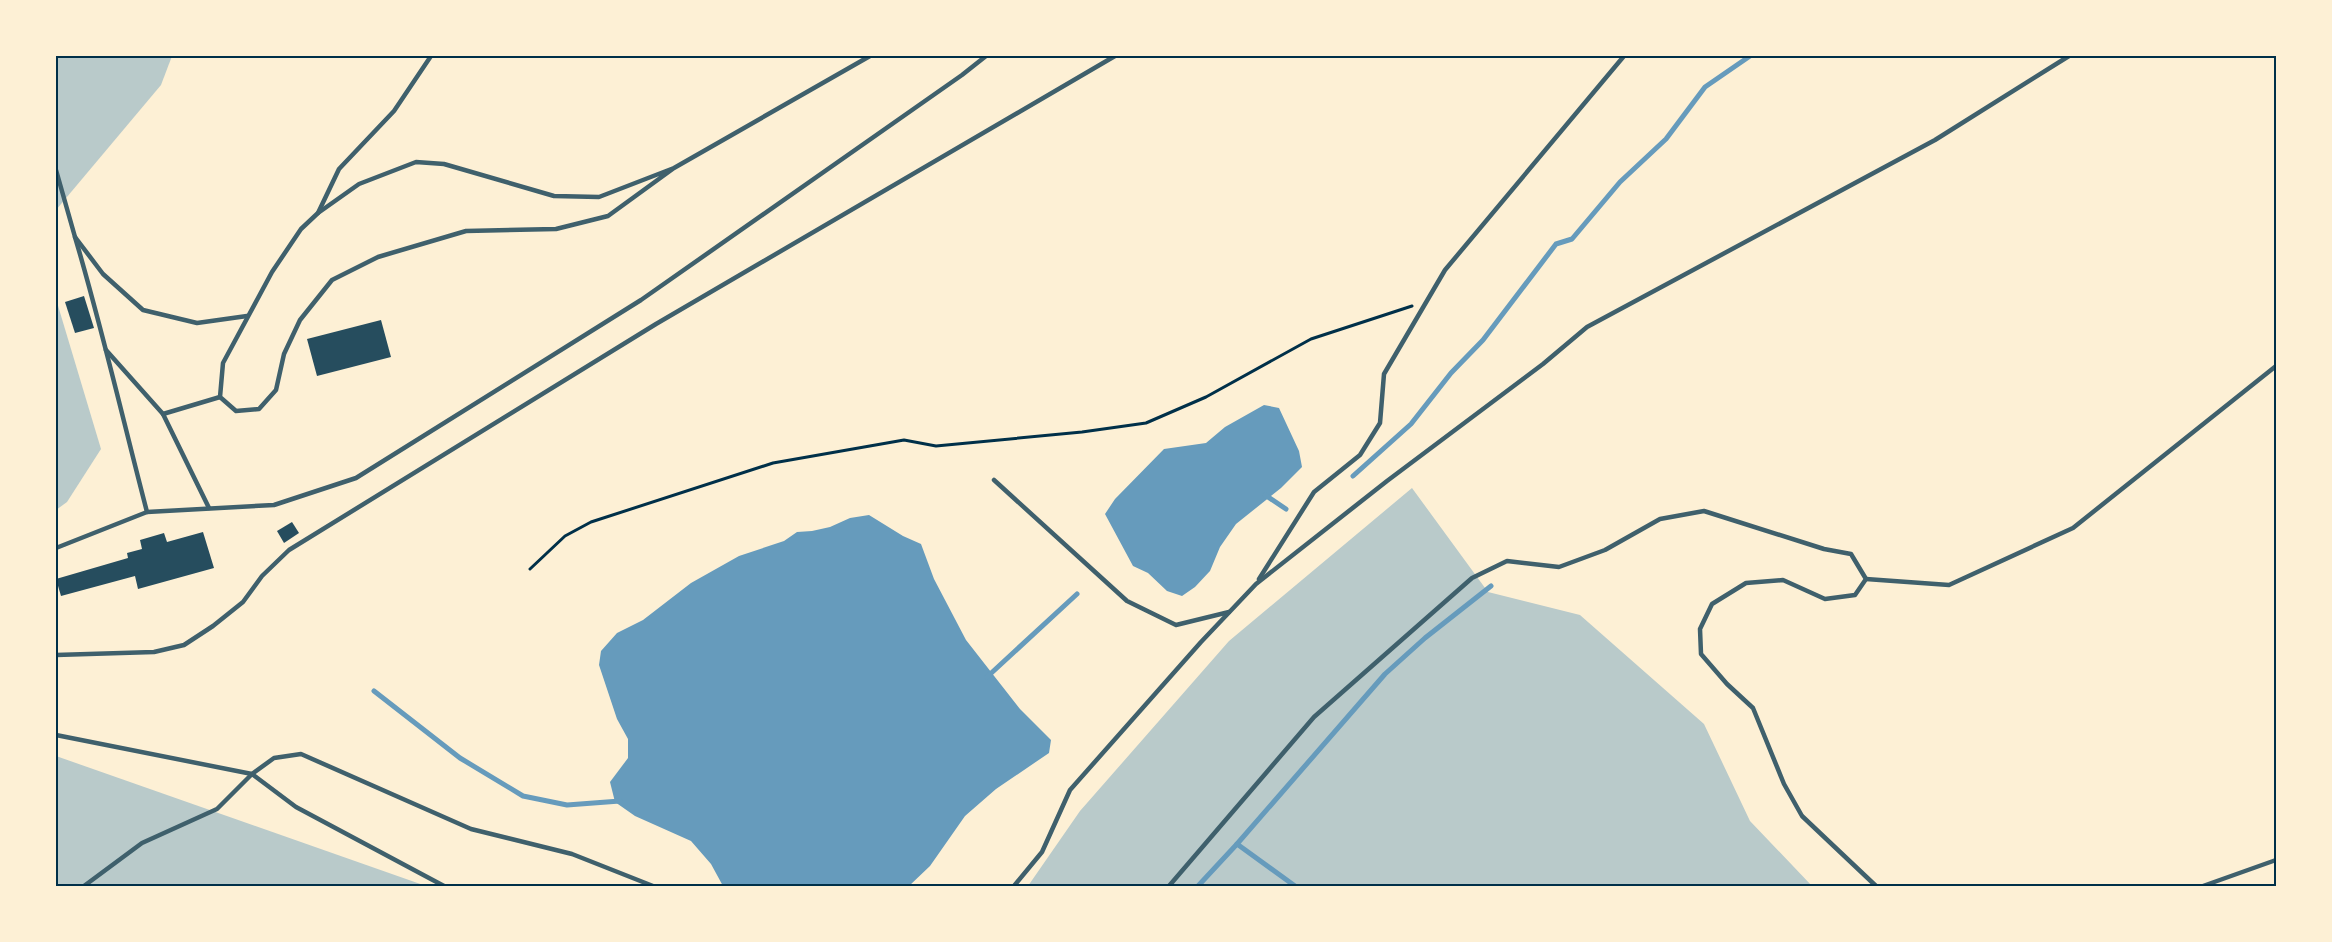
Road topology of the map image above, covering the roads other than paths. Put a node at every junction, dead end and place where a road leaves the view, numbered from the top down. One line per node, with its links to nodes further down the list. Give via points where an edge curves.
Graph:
1 (431, 56): 9 (lane, via 394,111 339,169)
2 (870, 56): 7 (lane)
3 (986, 56): 17 (lane, via 641,300 356,477 274,505)
4 (1114, 56): 23 (lane, via 656,324 289,550 243,602 184,645 154,652)
5 (1624, 56): 21 (lane, via 1445,270 1384,374 1380,423 1360,455 1314,492)
6 (2069, 56): 21 (lane, via 1935,140 1587,327)
7 (674, 168): 9 (lane, via 599,196 554,196 444,164 416,162 359,184); 14 (lane, via 608,216 556,229 466,231 378,257 332,280 300,320 284,354 276,390 259,409 236,411)
8 (56, 170): 10 (lane)
9 (318, 213): 11 (lane, via 301,229)
10 (75, 237): 11 (lane, via 103,274 143,310 197,323); 12 (lane)
11 (247, 316): 14 (lane, via 223,363)
12 (104, 348): 15 (lane); 18 (lane)
13 (2277, 366): 20 (lane, via 2073,528 1949,585)
14 (220, 397): 15 (lane)
15 (163, 414): 17 (lane)
16 (994, 480): 22 (lane, via 1127,601 1176,625)
17 (209, 508): 18 (lane)
18 (147, 512): 19 (lane)
19 (56, 548)
20 (1866, 579): 31 (lane, via 1851,554 1704,511 1660,519 1605,550 1559,567 1507,561 1472,578 1314,717); 32 (lane, via 1855,596 1825,599 1783,580 1746,583 1712,604 1700,628 1701,654 1753,708 1784,784 1802,816)
21 (1256, 584): 22 (lane)
22 (1229, 612): 30 (lane, via 1070,790 1042,852)
23 (56, 655)
24 (56, 735): 25 (lane)
25 (252, 774): 27 (lane, via 217,809 142,843); 28 (lane, via 296,807); 29 (lane, via 274,758 302,754 471,829 572,854)
26 (2277, 860): 33 (lane)
27 (84, 886)
28 (444, 886)
29 (653, 886)
30 (1014, 886)
31 (1169, 886)
32 (1876, 886)
33 (2203, 886)

